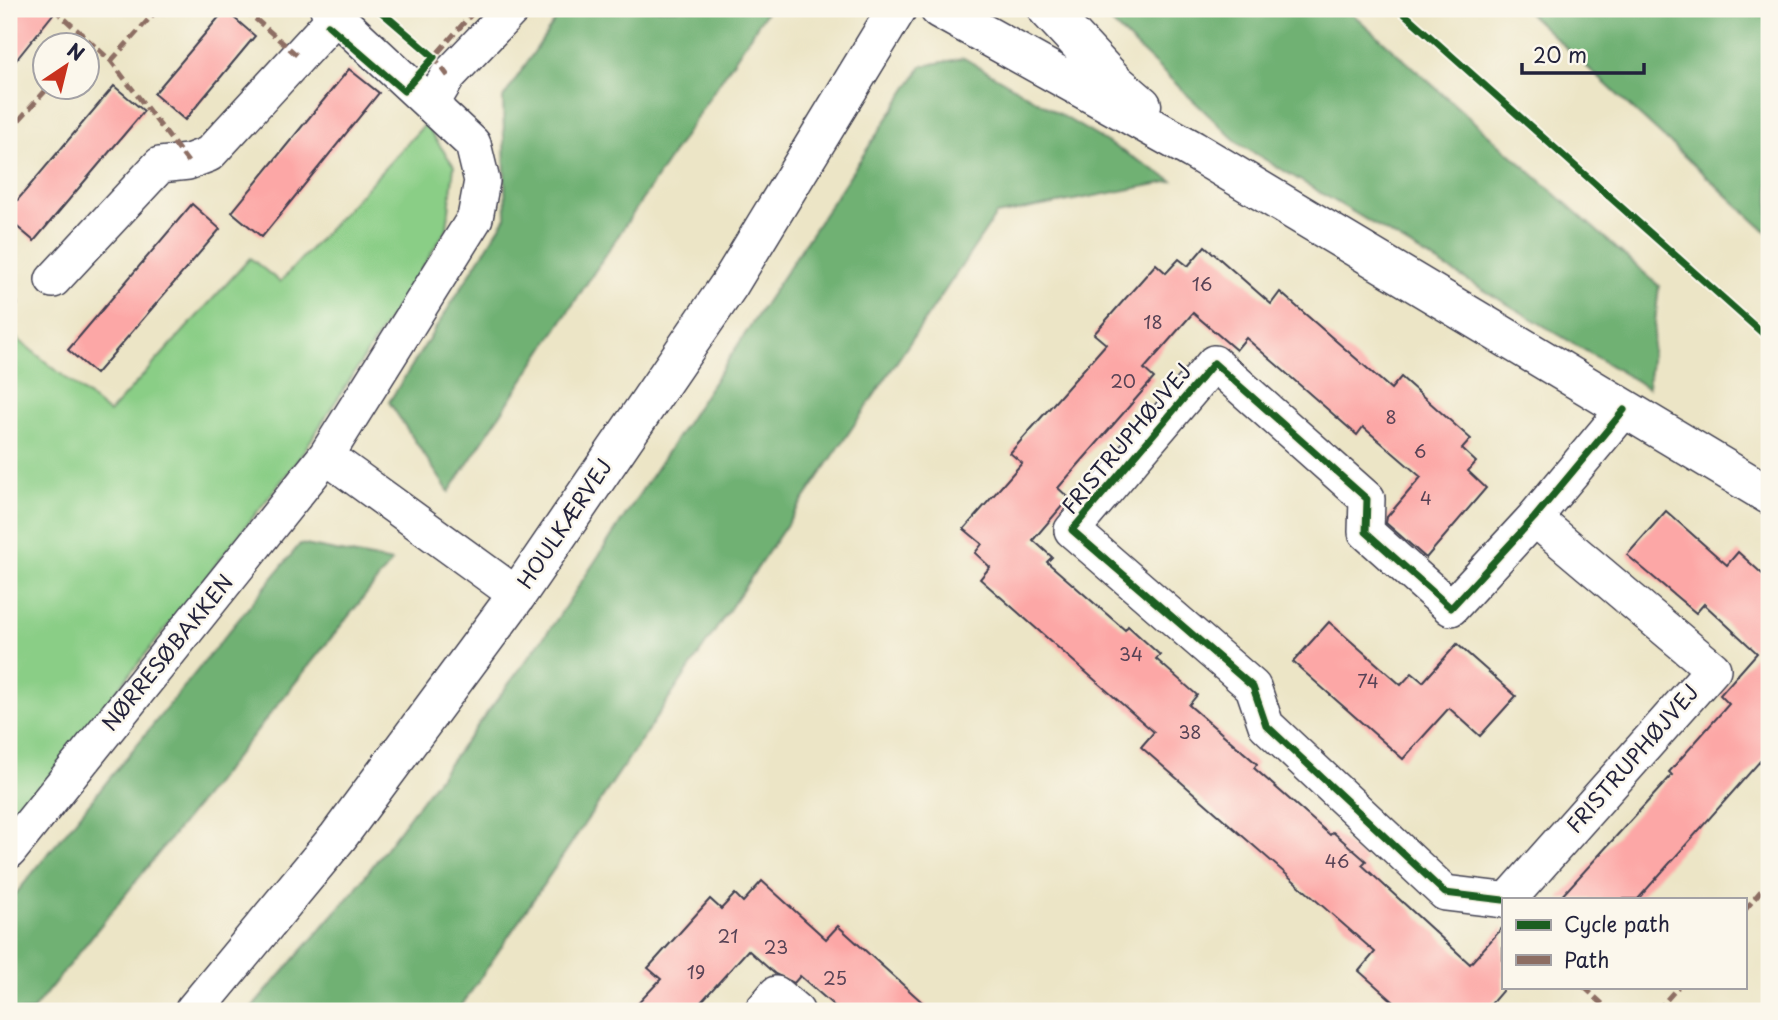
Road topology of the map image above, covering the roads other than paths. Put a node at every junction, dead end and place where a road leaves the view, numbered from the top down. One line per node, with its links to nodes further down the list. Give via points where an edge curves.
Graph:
1 (512, 9): 6 (street, via 448,76)
2 (897, 9): 13 (street, HOULKÆRVEJ, via 729,285)
3 (939, 9): 7 (street)
4 (1047, 9): 7 (street, via 1114,80)
5 (332, 12): 6 (street, NØRRESØBAKKEN); 8 (street, NØRRESØBAKKEN, via 209,153 188,162 160,165)
6 (432, 103): 10 (street, NØRRESØBAKKEN, via 473,144 482,181 475,218)
7 (1193, 150): 9 (street)
8 (53, 280)
9 (1624, 410): 11 (street); 12 (street, FRISTRUPHØJVEJ)
10 (326, 456): 13 (street); 14 (street, NØRRESØBAKKEN)
11 (1769, 495)
12 (1534, 518): 15 (street, FRISTRUPHØJVEJ, via 1713,669); 16 (street, FRISTRUPHØJVEJ, via 1451,608 1366,532 1367,499 1214,363 1072,530 1253,688 1266,725 1445,893)
13 (517, 595): 17 (street, HOULKÆRVEJ, via 338,837)
14 (9, 851)
15 (1510, 898)
16 (1502, 900)
17 (194, 1011)
18 (762, 1011): 19 (street, via 776,994)
19 (796, 1011)

